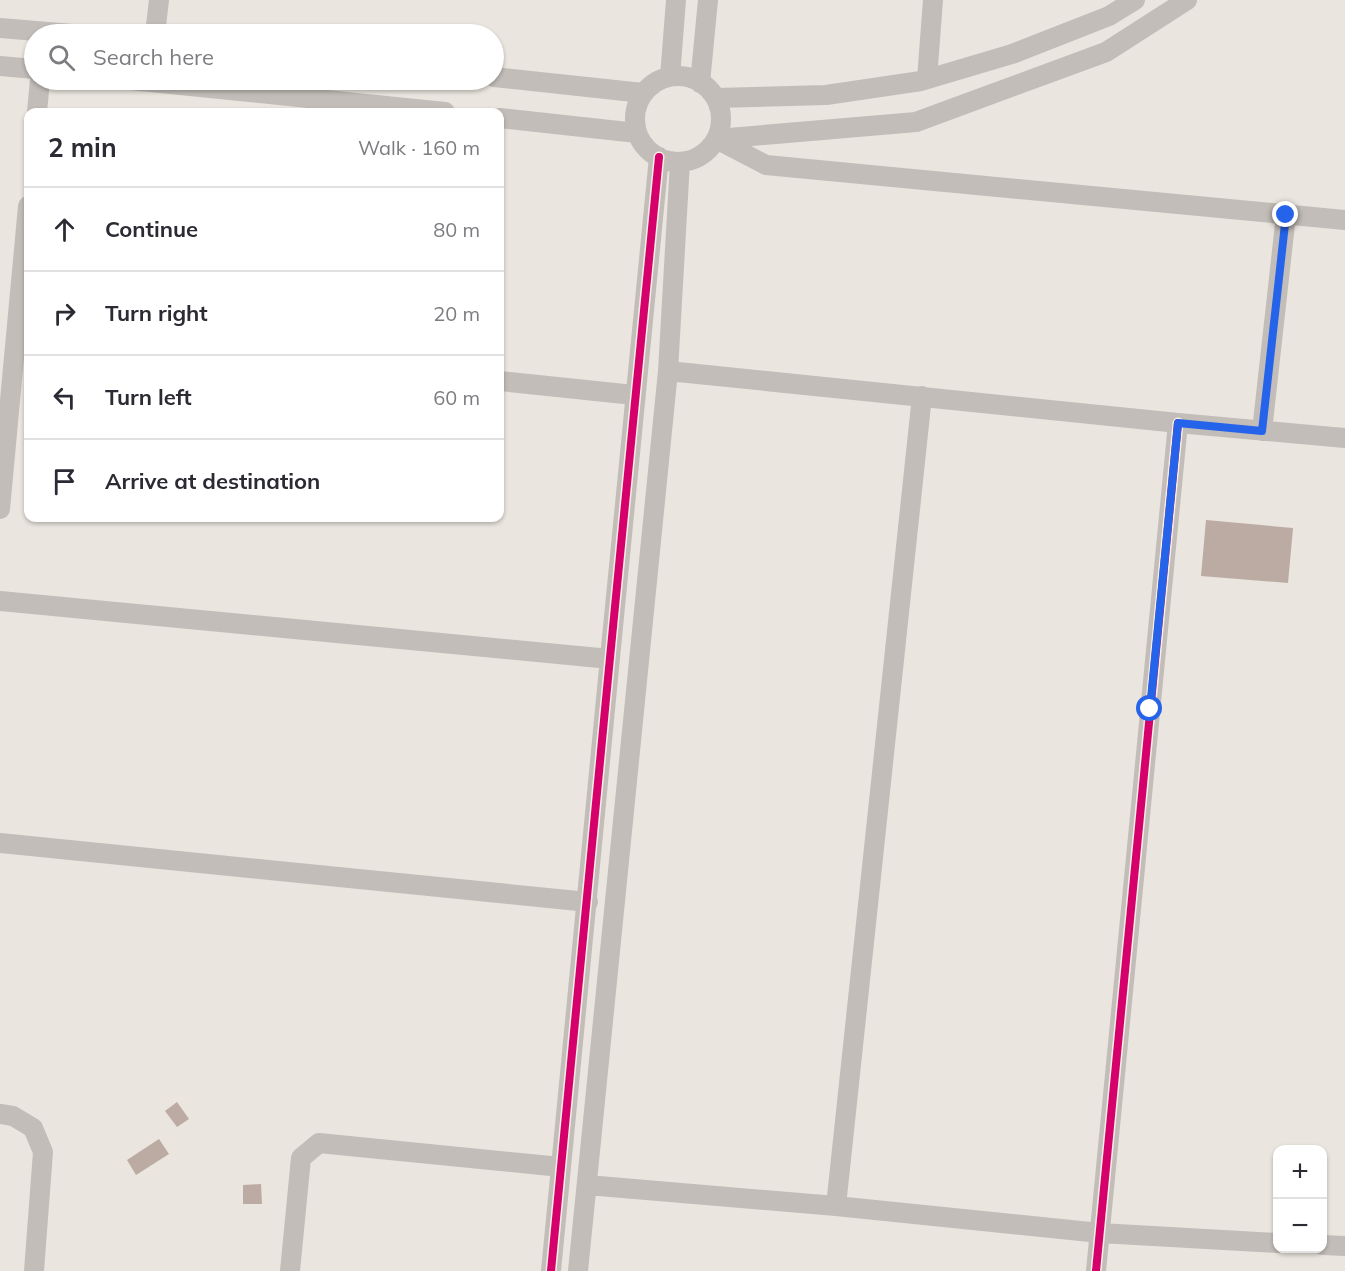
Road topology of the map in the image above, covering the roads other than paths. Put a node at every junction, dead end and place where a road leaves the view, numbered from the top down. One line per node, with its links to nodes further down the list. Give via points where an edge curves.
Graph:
1 (159, 0): 7 (street)
2 (676, 0): 12 (street)
3 (708, 0): 15 (street)
4 (933, 0): 14 (street)
5 (1135, 0): 14 (street, via 1109,16 1023,50)
6 (1187, 0): 24 (street, via 1106,52 916,122)
7 (156, 24)
8 (0, 28): 9 (street)
9 (24, 30)
10 (0, 66): 11 (street)
11 (24, 68)
12 (670, 77): 15 (street); 18 (street, via 654,83)
13 (504, 78): 18 (street)
14 (927, 79): 19 (street, via 826,95)
15 (700, 82): 19 (street)
16 (39, 90): 20 (street)
17 (229, 90): 21 (street)
18 (644, 93): 23 (street, via 637,105)
19 (716, 98): 24 (street, via 721,126)
20 (37, 108)
21 (406, 108)
22 (504, 118): 23 (street)
23 (637, 133): 25 (street, via 653,155)
24 (716, 140): 26 (street, via 694,159); 27 (street, via 766,165)
25 (659, 157): 26 (street); 33 (street)
26 (680, 162): 31 (street)
27 (1286, 215): 28 (street); 36 (street)
28 (1345, 220)
29 (24, 245): 30 (street)
30 (15, 332): 38 (street)
31 (668, 371): 34 (street); 45 (street)
32 (504, 381): 33 (street)
33 (634, 395): 40 (street)
34 (922, 396): 35 (street); 46 (street)
35 (1178, 423): 36 (street); 47 (street)
36 (1262, 431): 37 (street)
37 (1345, 438)
38 (0, 509)
39 (0, 601): 40 (street)
40 (610, 659): 42 (street)
41 (0, 843): 42 (street)
42 (588, 902): 44 (street)
43 (0, 1114): 51 (street, via 13,1116 33,1128 43,1152)
44 (561, 1167): 52 (street, via 319,1143 300,1158); 53 (street)
45 (587, 1185): 46 (street); 54 (street)
46 (836, 1206): 47 (street)
47 (1100, 1233): 48 (street); 55 (street)
48 (1273, 1243)
49 (1327, 1245): 50 (street)
50 (1345, 1246)
51 (34, 1271)
52 (290, 1271)
53 (551, 1271)
54 (578, 1271)
55 (1096, 1271)

